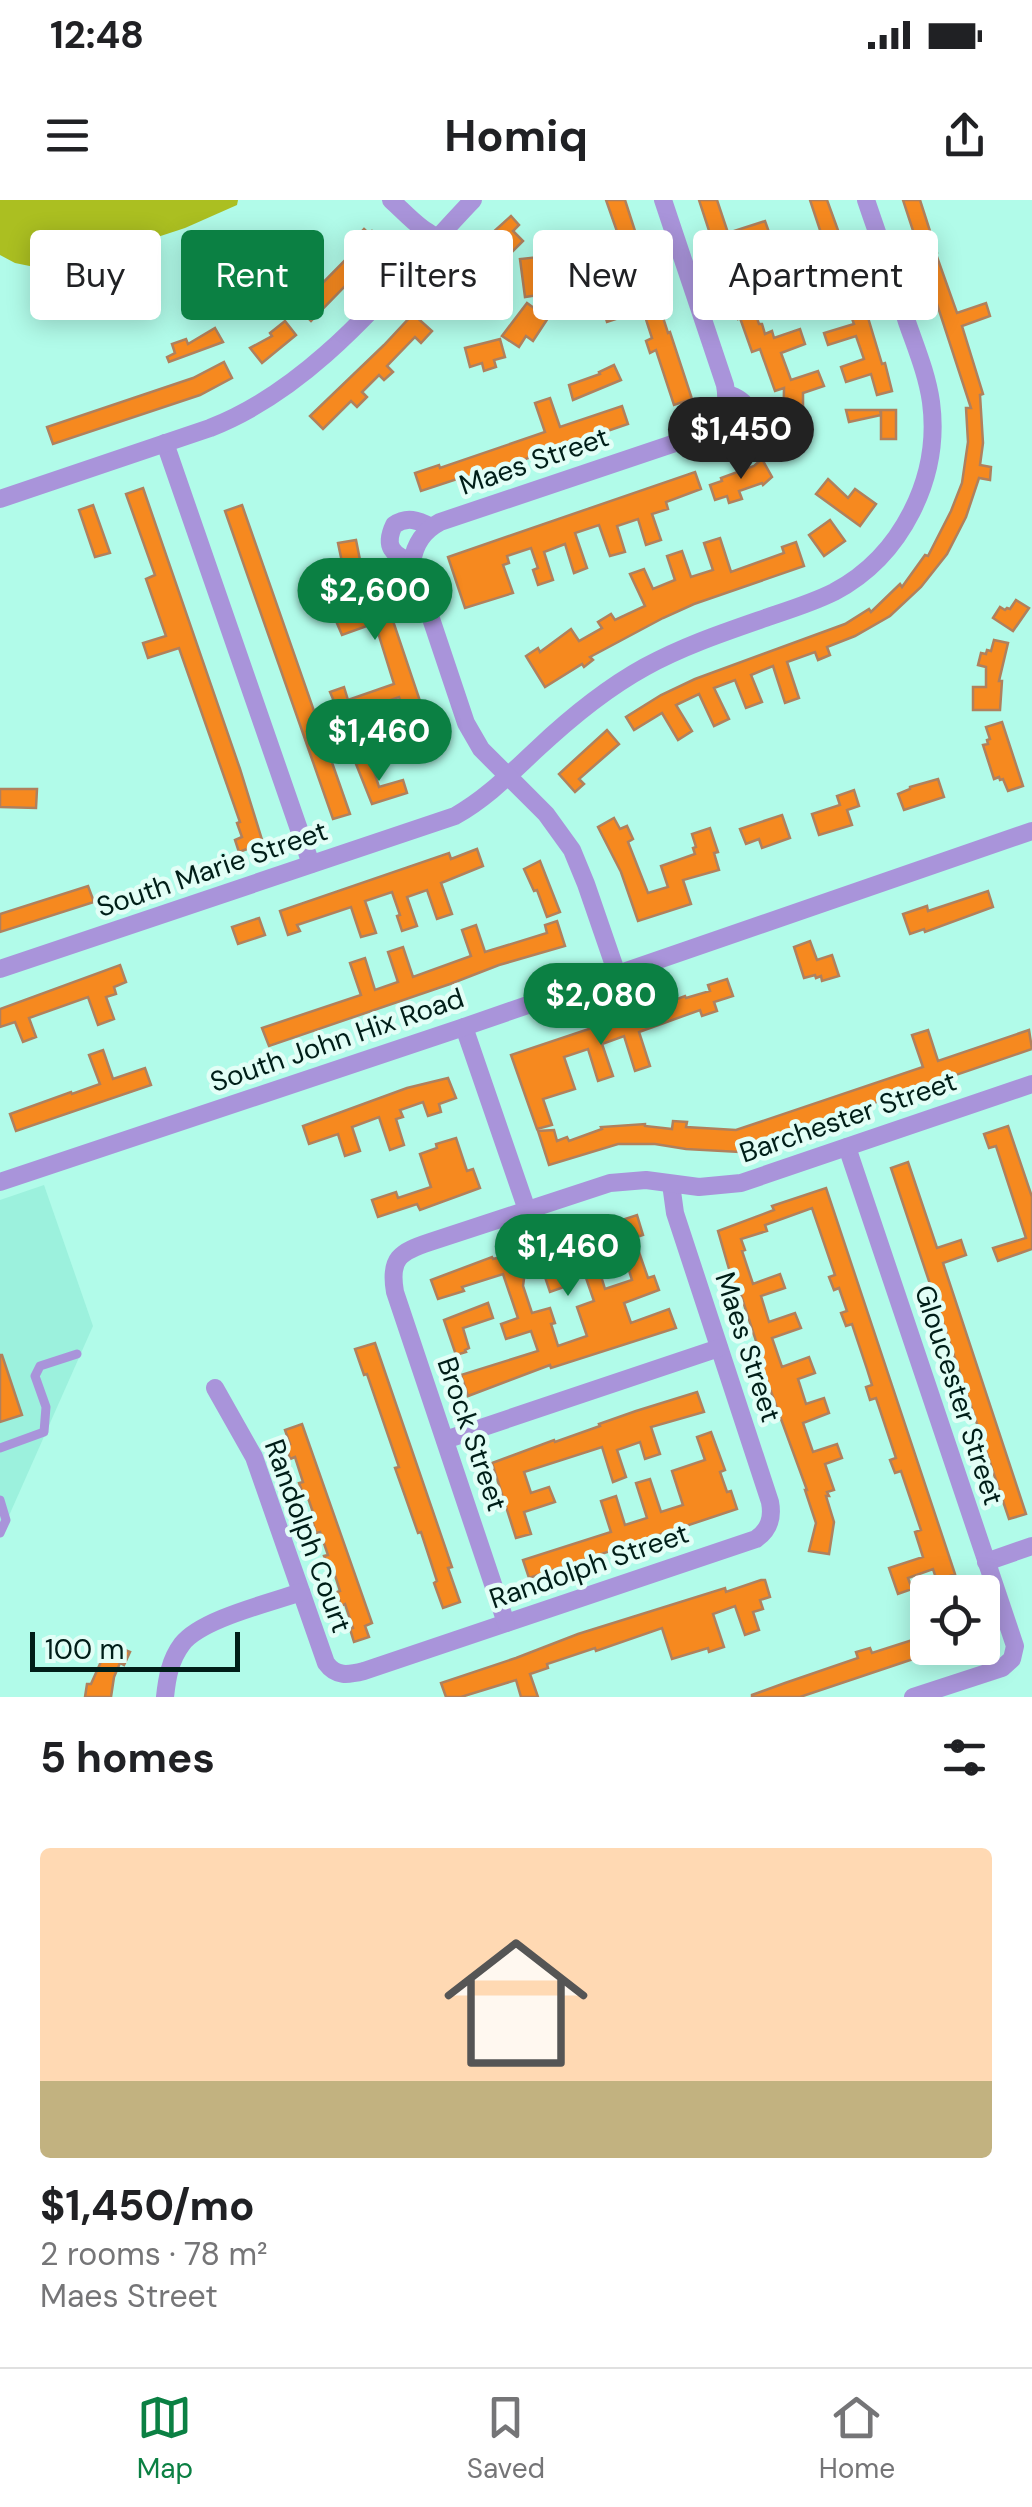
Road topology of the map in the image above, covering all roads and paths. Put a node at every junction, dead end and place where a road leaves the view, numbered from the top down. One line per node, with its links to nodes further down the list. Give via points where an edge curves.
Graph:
1 (391, 200): 5 (street)
2 (473, 200): 6 (street)
3 (663, 200): 8 (street, Maes Street)
4 (866, 200): 14 (street, South Marie Street, via 931,400 927,473 908,521 851,582 642,669 583,708)
5 (425, 230)
6 (445, 230)
7 (358, 320): 10 (street, via 286,388 233,419)
8 (727, 394): 9 (street); 9 (street, Maes Street, via 749,409 748,428 730,439)
9 (712, 429): 12 (street, Maes Street)
10 (165, 443): 11 (street); 16 (street)
11 (0, 499)
12 (431, 527): 13 (street); 13 (street, Maes Street, via 407,519 394,525 390,548)
13 (412, 562): 14 (street, Maes Street, via 466,724)
14 (508, 778): 16 (street, South Marie Street, via 455,816); 18 (street, Maes Street, via 572,850)
15 (1032, 831): 18 (street, South John Hix Road)
16 (311, 864): 17 (street, South Marie Street)
17 (0, 970)
18 (617, 974): 19 (street, South John Hix Road)
19 (464, 1027): 22 (street, South John Hix Road); 24 (street)
20 (1031, 1088): 21 (street, Barchester Street)
21 (847, 1148): 23 (street, Barchester Street, via 740,1183); 35 (street, Gloucester Street)
22 (0, 1182)
23 (671, 1184): 24 (street, Barchester Street, via 610,1183); 26 (street, Maes Street)
24 (527, 1210): 25 (street, Barchester Street, via 408,1249)
25 (396, 1262): 29 (street, Brock Street, via 395,1292)
26 (720, 1348): 29 (street); 32 (street, Maes Street, via 770,1502)
27 (77, 1354): 30 (lane, via 40,1366 35,1376 46,1408 44,1432)
28 (214, 1388): 36 (street, Randolph Court, via 254,1457)
29 (445, 1440): 37 (street, Brock Street)
30 (0, 1448)
31 (0, 1500): 33 (lane, via 6,1520)
32 (768, 1527): 37 (street, Randolph Street, via 748,1542)
33 (0, 1532)
34 (1032, 1546): 35 (street)
35 (986, 1562): 40 (street, Gloucester Street, via 1012,1634 1012,1659 991,1673)
36 (300, 1592): 38 (street, Randolph Court, via 326,1663 338,1674); 39 (street, via 202,1627 170,1667)
37 (506, 1623): 38 (street, Randolph Street)
38 (424, 1651)
39 (166, 1697)
40 (913, 1697)

